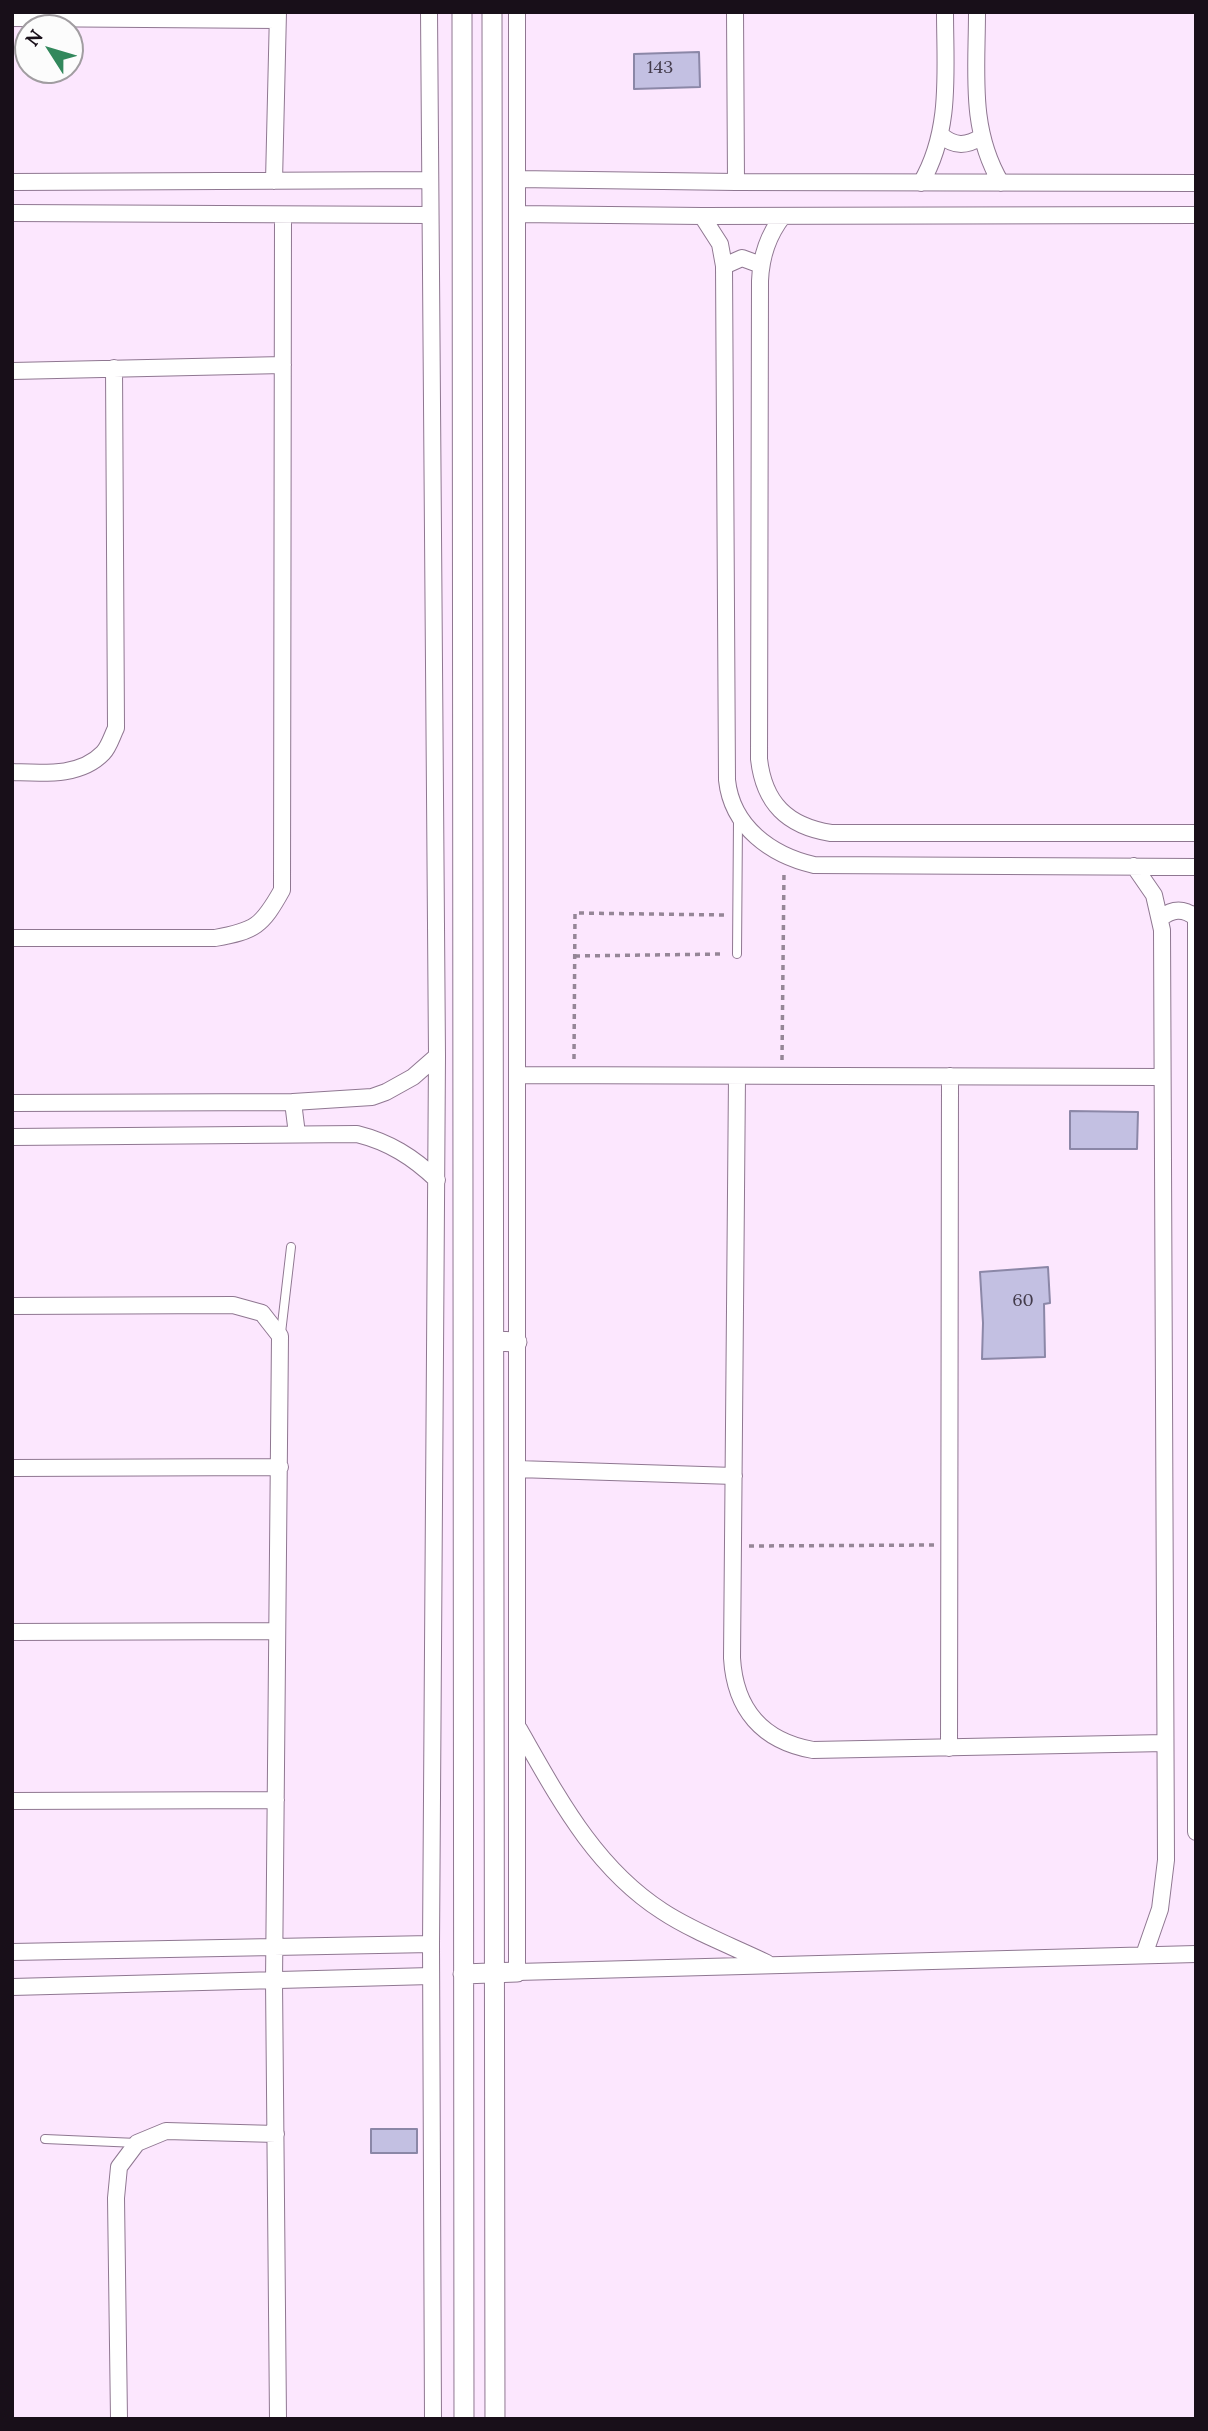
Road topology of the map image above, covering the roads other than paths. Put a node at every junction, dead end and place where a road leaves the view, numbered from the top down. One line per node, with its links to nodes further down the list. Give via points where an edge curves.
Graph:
1 (429, 12): 14 (street)
2 (462, 12): 80 (street)
3 (492, 12): 56 (street)
4 (517, 12): 13 (street)
5 (735, 12): 17 (street)
6 (945, 12): 11 (street)
7 (977, 12): 12 (street)
8 (116, 16): 9 (street); 10 (street)
9 (277, 16): 15 (street)
10 (12, 18)
11 (941, 135): 12 (street, via 958,144); 18 (street)
12 (981, 137): 19 (street)
13 (517, 179): 17 (street); 22 (street)
14 (429, 180): 15 (street); 24 (street)
15 (274, 181): 16 (street)
16 (12, 182)
17 (736, 182): 18 (street)
18 (921, 183): 19 (street)
19 (1001, 183): 20 (street)
20 (1196, 183)
21 (12, 213): 23 (street)
22 (517, 214): 26 (street); 43 (street)
23 (283, 215): 24 (street); 30 (street)
24 (429, 215): 42 (street)
25 (1196, 215): 27 (street)
26 (702, 216): 27 (street); 29 (street, via 720,244)
27 (783, 216): 28 (street, via 769,237)
28 (761, 265): 29 (street, via 742,258); 35 (street, via 759,759 770,800 804,826 831,833)
29 (724, 266): 34 (street, via 727,780)
30 (283, 365): 31 (street); 40 (street, via 282,890 268,916 244,933 215,938)
31 (114, 368): 32 (street); 33 (street, via 116,728 103,752 81,768)
32 (12, 370)
33 (12, 772)
34 (738, 817): 36 (street, via 784,855 814,865); 41 (lane)
35 (1196, 833)
36 (1134, 866): 37 (street); 39 (street, via 1154,895)
37 (1196, 867)
38 (1196, 915): 39 (street, via 1175,911); 46 (street)
39 (1161, 918): 47 (street)
40 (12, 938)
41 (737, 954)
42 (437, 1056): 48 (street, via 407,1081 372,1097); 52 (street)
43 (517, 1075): 44 (street); 57 (street)
44 (737, 1076): 45 (street); 61 (street)
45 (950, 1076): 47 (street); 68 (street)
46 (1195, 1076): 62 (street)
47 (1163, 1077): 67 (street)
48 (293, 1102): 49 (street); 50 (street)
49 (12, 1103)
50 (297, 1135): 51 (street); 52 (street, via 375,1138 407,1155)
51 (12, 1137)
52 (437, 1180): 72 (street)
53 (291, 1247): 55 (lane)
54 (12, 1306): 55 (street, via 233,1305 262,1313)
55 (280, 1336): 58 (street)
56 (494, 1341): 57 (street); 79 (street)
57 (517, 1342): 60 (street)
58 (279, 1467): 59 (street); 63 (street)
59 (12, 1468)
60 (517, 1469): 61 (street); 65 (street)
61 (734, 1476): 68 (street, via 733,1674 744,1704 762,1728 786,1743 813,1751)
62 (1195, 1520): 66 (street)
63 (277, 1631): 64 (street); 69 (street)
64 (12, 1632)
65 (517, 1725): 77 (street, via 577,1828 618,1875 664,1913); 78 (street)
66 (1195, 1742): 71 (street)
67 (1165, 1743): 68 (street); 76 (street, via 1164,1884)
68 (949, 1748)
69 (276, 1800): 70 (street); 73 (street)
70 (12, 1801)
71 (1196, 1832)
72 (430, 1944): 73 (street); 81 (street)
73 (274, 1947): 74 (street); 82 (street)
74 (12, 1952)
75 (1196, 1954): 76 (street)
76 (1144, 1955): 77 (street)
77 (769, 1964): 78 (street)
78 (517, 1972): 79 (street)
79 (495, 1973): 80 (street); 91 (street)
80 (463, 1974): 90 (street)
81 (431, 1976): 82 (street); 89 (street)
82 (274, 1981): 83 (street); 84 (street)
83 (12, 1987)
84 (276, 2134): 86 (street, via 166,2132); 88 (street)
85 (45, 2139): 86 (lane)
86 (138, 2143): 87 (street, via 119,2167 116,2198)
87 (119, 2419)
88 (278, 2419)
89 (433, 2419)
90 (464, 2419)
91 (495, 2419)

